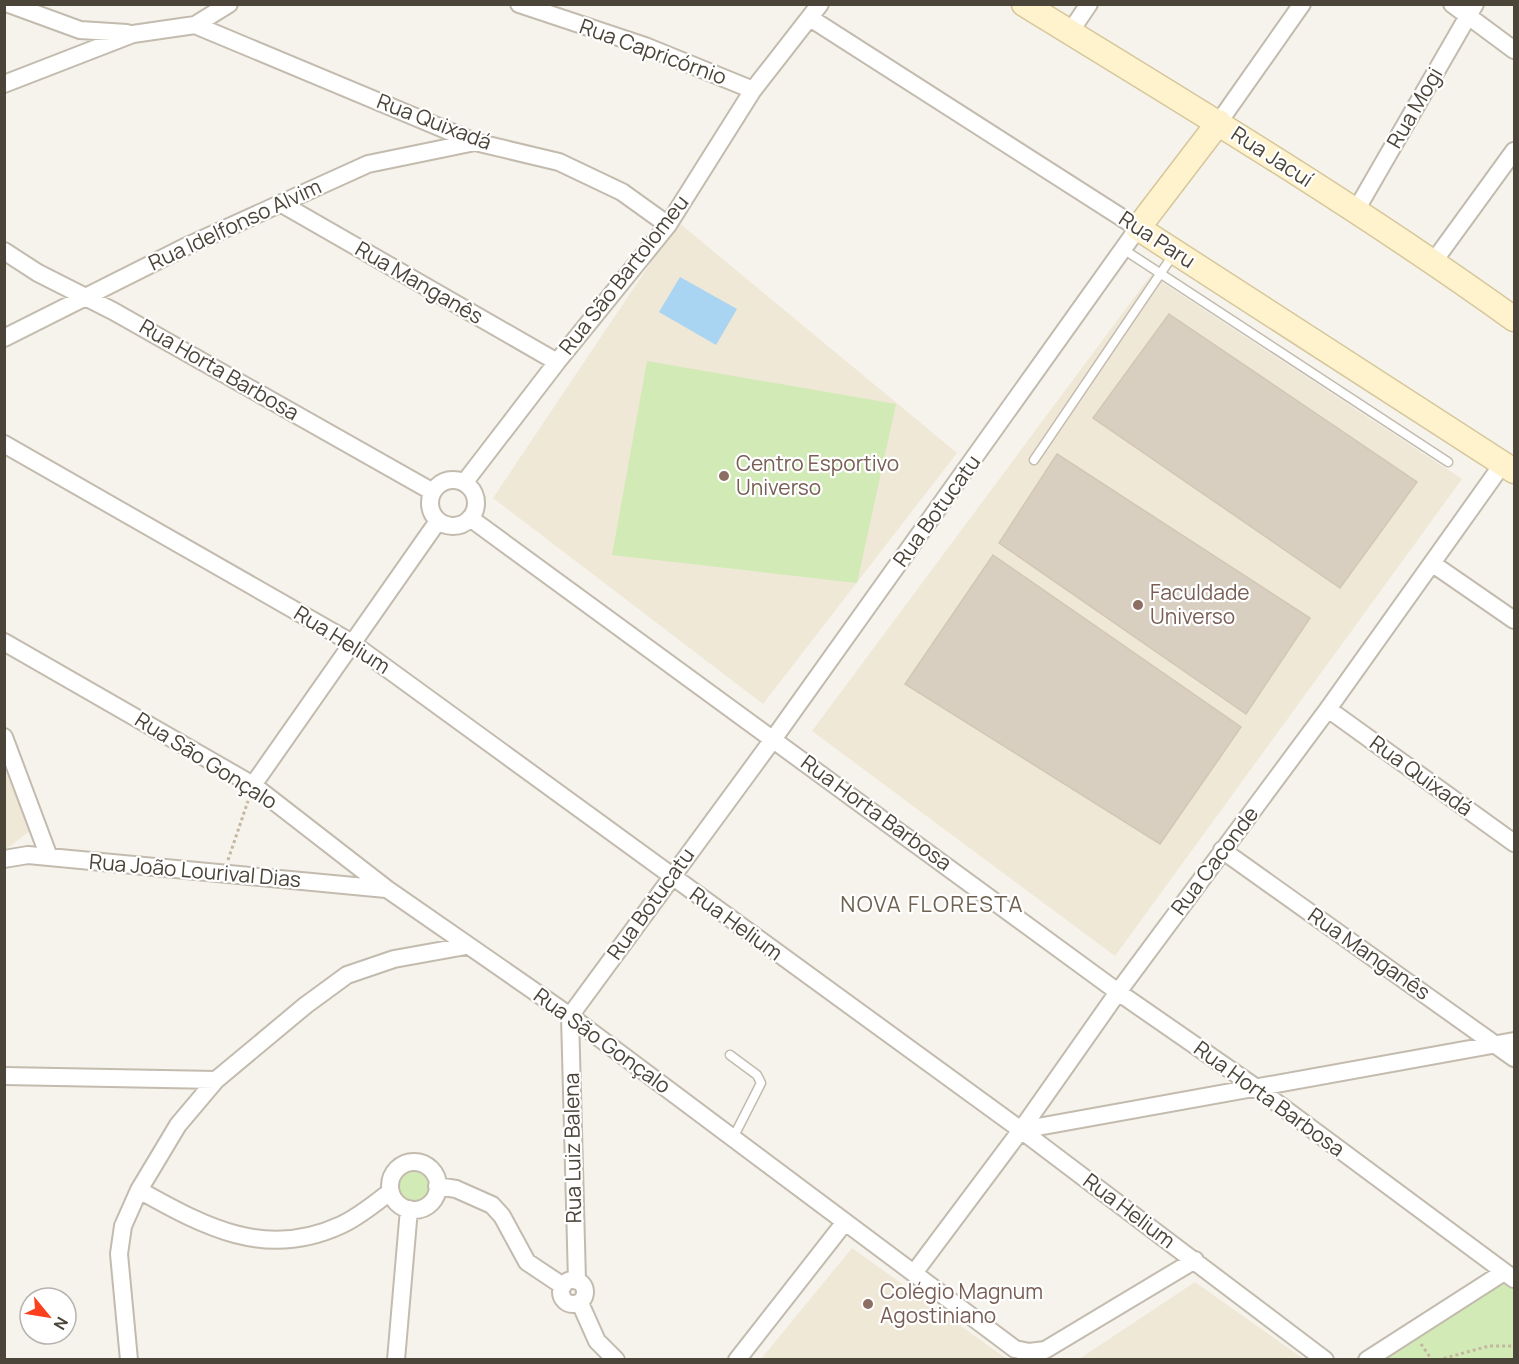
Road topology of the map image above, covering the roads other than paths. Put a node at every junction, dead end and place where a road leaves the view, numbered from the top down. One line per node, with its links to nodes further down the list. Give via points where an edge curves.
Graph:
1 (9, 4): 12 (street, via 80,30)
2 (229, 4): 10 (street)
3 (519, 4): 15 (street, Rua Capricórnio, via 645,46)
4 (1024, 4): 11 (main road, Rua Jacuí)
5 (1089, 4): 11 (street)
6 (1302, 4): 16 (street, Rua Botucatu)
7 (1452, 4): 9 (street)
8 (814, 9): 15 (street, Rua São Bartolomeu); 22 (street, Rua Paru)
9 (1472, 11): 13 (street); 20 (street, Rua Mogi)
10 (195, 25): 12 (street); 17 (street, Rua Quixadá)
11 (1070, 32): 16 (main road, Rua Jacuí)
12 (133, 34): 14 (street)
13 (1515, 50)
14 (4, 84)
15 (753, 90): 21 (street, Rua São Bartolomeu)
16 (1219, 122): 20 (main road, Rua Jacuí); 22 (main road, Rua Botucatu)
17 (475, 142): 19 (street, Rua Idelfonso Alvim, via 368,164); 21 (street, Rua Quixadá, via 559,162 622,192)
18 (1515, 151): 26 (street)
19 (282, 204): 28 (street, Rua Idelfonso Alvim); 31 (street, Rua Manganês)
20 (1356, 212): 26 (main road, Rua Jacuí)
21 (668, 225): 31 (street, Rua São Bartolomeu)
22 (1138, 228): 23 (street, Rua Botucatu); 25 (main road, Rua Paru)
23 (1123, 249): 27 (lane); 46 (street, Rua Botucatu)
24 (4, 251): 28 (street, Rua Horta Barbosa)
25 (1175, 252): 27 (lane); 34 (main road, Rua Paru)
26 (1434, 261): 29 (main road, Rua Jacuí)
27 (1160, 273): 33 (lane); 35 (lane)
28 (85, 297): 30 (street, Rua Idelfonso Alvim); 37 (street, Rua Horta Barbosa)
29 (1515, 319)
30 (4, 338)
31 (557, 362): 36 (street, Rua São Bartolomeu)
32 (4, 444): 43 (street, Rua Helium)
33 (1034, 460)
34 (1511, 460): 40 (street, Rua Caconde)
35 (1448, 462)
36 (464, 483): 37 (street, via 442,483); 38 (street, via 474,495)
37 (433, 492): 39 (street, via 430,505)
38 (470, 518): 39 (street, via 458,526); 46 (street, Rua Horta Barbosa)
39 (438, 521): 43 (street)
40 (1433, 564): 41 (street); 44 (street, Rua Caconde)
41 (1515, 620)
42 (4, 642): 47 (street, Rua São Gonçalo)
43 (352, 643): 47 (street); 52 (street, Rua Helium)
44 (1328, 709): 48 (street, Rua Quixadá); 49 (street, Rua Caconde)
45 (4, 737): 50 (street)
46 (774, 738): 52 (street, Rua Botucatu); 55 (street, Rua Horta Barbosa)
47 (254, 785): 53 (street, Rua São Gonçalo)
48 (1515, 843)
49 (1222, 850): 55 (street, Rua Caconde); 58 (street, Rua Manganês)
50 (49, 857): 51 (street, Rua João Lourival Dias); 53 (street, Rua João Lourival Dias)
51 (4, 859)
52 (671, 876): 56 (street, Rua Botucatu); 64 (street, Rua Helium)
53 (387, 889): 54 (street, Rua São Gonçalo)
54 (466, 946): 56 (street, Rua São Gonçalo); 62 (street, via 394,959 347,975)
55 (1118, 992): 63 (street, Rua Horta Barbosa); 64 (street, Rua Caconde)
56 (570, 1016): 65 (street, Rua São Gonçalo); 74 (street, Rua Luiz Balena)
57 (1515, 1041): 58 (street)
58 (1496, 1044): 60 (street, Rua Manganês); 63 (street)
59 (730, 1055): 65 (lane, via 757,1075 761,1083)
60 (1515, 1058)
61 (4, 1076): 62 (street)
62 (216, 1080): 67 (street, via 178,1125)
63 (1258, 1089): 64 (street); 73 (street, Rua Horta Barbosa)
64 (1021, 1130): 71 (street, Rua Helium); 72 (street, Rua Caconde)
65 (732, 1137): 70 (street, Rua São Gonçalo)
66 (437, 1186): 68 (street, via 428,1167 407,1163 395,1171); 69 (street, via 431,1202 421,1209); 74 (street, via 456,1189 492,1205 527,1262)
67 (139, 1190): 68 (street, via 217,1230 250,1239 294,1239 320,1234 344,1224); 75 (street, via 123,1226 119,1254)
68 (390, 1192): 69 (street, via 397,1203)
69 (410, 1209): 76 (street)
70 (845, 1222): 72 (street, Rua São Gonçalo); 78 (street)
71 (1195, 1260): 72 (street, Rua São Gonçalo, via 1045,1350 1029,1352 1015,1349); 79 (street, Rua Helium)
72 (914, 1273)
73 (1509, 1275): 80 (street)
74 (570, 1284): 77 (street, via 561,1293 564,1300 573,1305 580,1302 597,1341)
75 (129, 1359)
76 (396, 1359)
77 (616, 1359)
78 (737, 1359)
79 (1325, 1359)
80 (1367, 1359)

